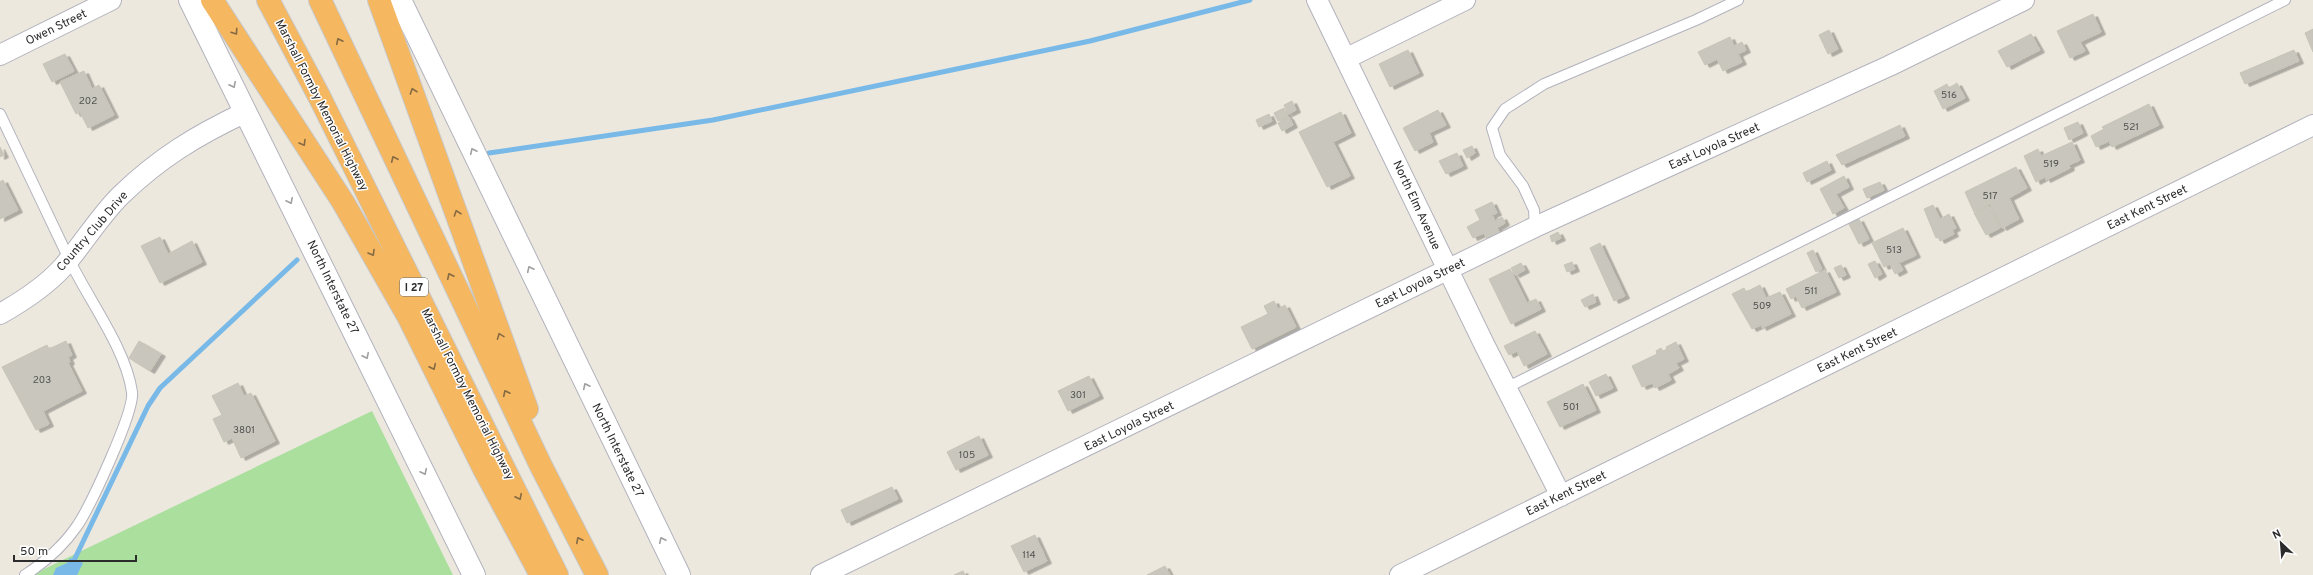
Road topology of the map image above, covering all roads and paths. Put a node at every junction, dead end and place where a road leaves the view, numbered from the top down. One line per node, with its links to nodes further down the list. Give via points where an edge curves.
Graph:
1 (111, 0): 13 (street, Owen Street)
2 (190, 0): 16 (main road, North Interstate 27, one-way to 16)
3 (212, 0): 28 (highway, one-way to 28, via 343,202 408,316)
4 (268, 0): 29 (highway, Marshall Formby Memorial Highway / I 27, one-way to 29, via 319,96)
5 (320, 0): 24 (highway, one-way to 5)
6 (379, 0): 24 (highway, one-way to 6, via 523,396)
7 (400, 0): 31 (main road, North Interstate 27, one-way to 7)
8 (1317, 0): 15 (street, North Elm Avenue)
9 (1465, 0): 15 (street)
10 (1738, 0): 19 (lane, via 1544,84 1505,109 1492,128 1500,155 1524,186 1534,210)
11 (2024, 0): 19 (street, East Loyola Street, via 1888,66)
12 (2285, 0): 23 (lane)
13 (92, 4): 14 (street, Owen Street)
14 (0, 55)
15 (1346, 58): 21 (street, North Elm Avenue)
16 (246, 112): 20 (street, Country Club Drive, via 176,149 144,174 119,197); 27 (main road, North Interstate 27, one-way to 27)
17 (0, 114): 20 (lane)
18 (2313, 125): 25 (street, East Kent Street)
19 (1534, 227): 21 (street, East Loyola Street)
20 (69, 259): 22 (street, Country Club Drive, via 44,286); 26 (lane, via 129,375 132,395 127,423 78,525 40,565)
21 (1448, 270): 23 (street, North Elm Avenue); 32 (street, East Loyola Street)
22 (0, 314)
23 (1506, 388): 25 (street, North Elm Avenue)
24 (541, 466): 30 (highway, one-way to 24)
25 (1561, 496): 33 (street, East Kent Street)
26 (25, 575)
27 (474, 575)
28 (541, 575)
29 (557, 575)
30 (597, 575)
31 (680, 575)
32 (821, 575)
33 (1400, 575)

